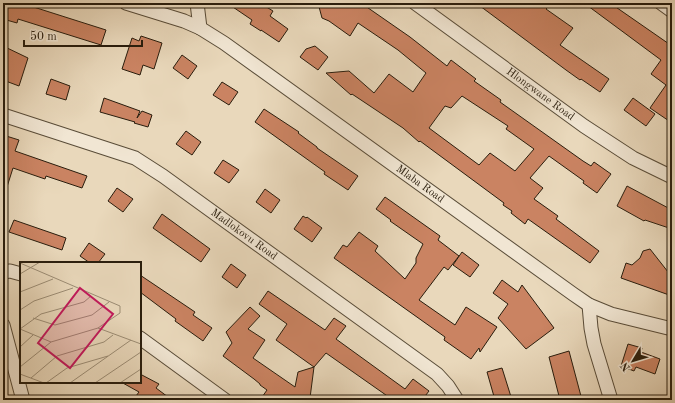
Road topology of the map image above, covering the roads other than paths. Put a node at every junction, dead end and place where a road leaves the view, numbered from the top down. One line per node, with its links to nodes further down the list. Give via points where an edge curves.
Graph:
1 (126, 3): 6 (street, Mlaba Road)
2 (197, 3): 6 (street)
3 (415, 3): 8 (street, Hlongwane Road, via 584,126 633,158)
4 (661, 3): 5 (street)
5 (672, 10)
6 (200, 28): 11 (street, Mlaba Road)
7 (3, 115): 17 (street, Madlokovu Road, via 135,158 437,374)
8 (672, 177)
9 (3, 272): 10 (street)
10 (20, 274)
11 (589, 305): 13 (street, Mlaba Road, via 611,314); 18 (street, via 594,344)
12 (3, 325): 15 (street)
13 (672, 329)
14 (141, 339): 16 (street)
15 (23, 400)
16 (225, 400)
17 (457, 400)
18 (611, 400)

